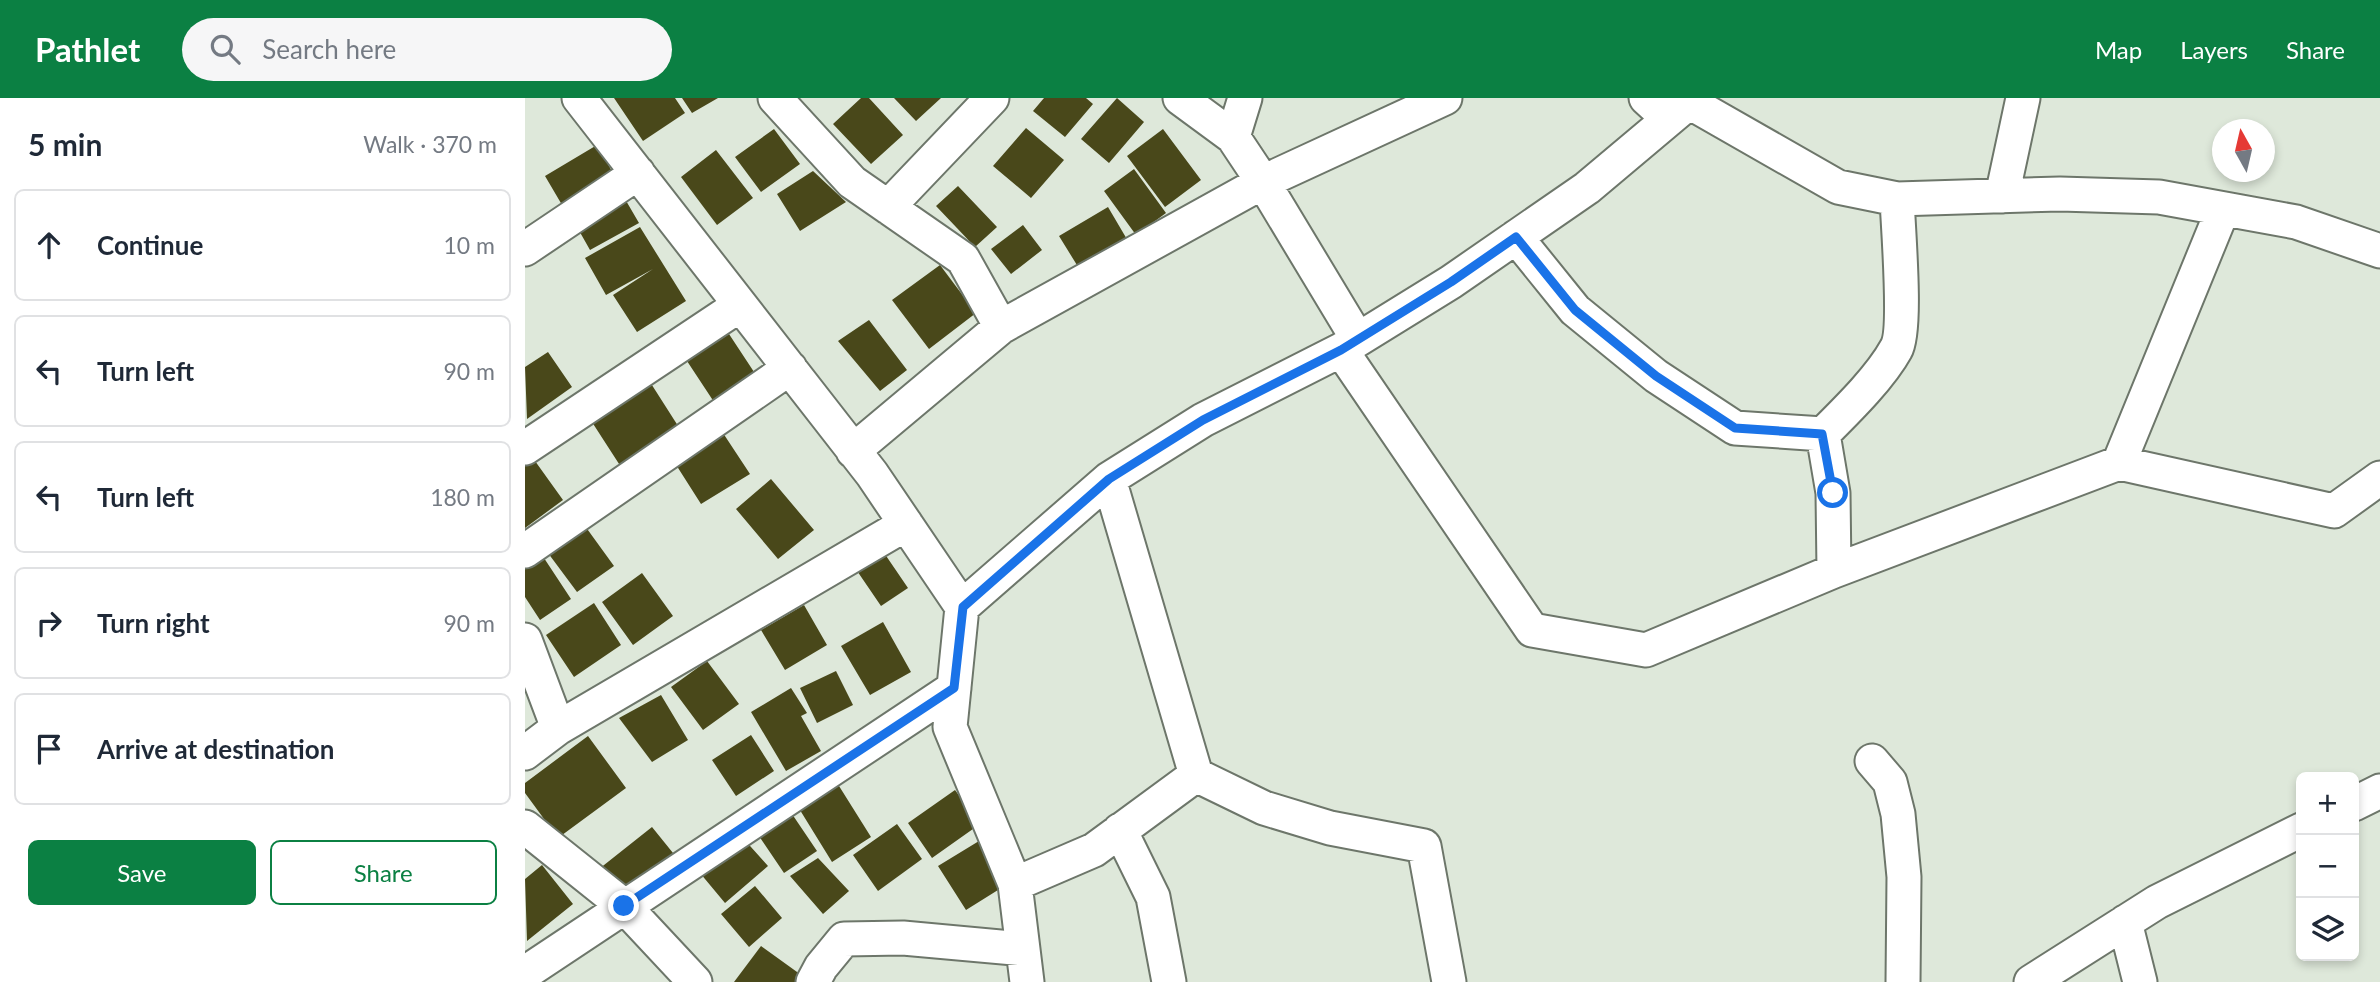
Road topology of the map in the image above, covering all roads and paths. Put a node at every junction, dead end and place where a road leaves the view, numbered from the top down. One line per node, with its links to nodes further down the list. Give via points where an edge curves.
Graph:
1 (579, 98): 10 (street)
2 (775, 98): 14 (street, via 852,182)
3 (992, 98): 14 (street)
4 (1181, 98): 9 (street)
5 (1245, 98): 9 (street)
6 (1445, 98): 11 (street)
7 (2023, 98): 12 (street)
8 (1675, 104): 13 (street, via 1838,187); 16 (street, via 1587,188)
9 (1233, 137): 11 (street)
10 (638, 173): 17 (street); 19 (street)
11 (1263, 182): 20 (street); 21 (street)
12 (2002, 196): 13 (street); 15 (street, via 2159,197)
13 (1897, 199): 23 (street, via 1898,347 1857,400)
14 (888, 207): 20 (street, via 963,259)
15 (2223, 209): 18 (street, via 2296,222); 26 (street)
16 (1516, 237): 21 (street); 23 (street, via 1575,310 1656,376 1735,428)
17 (525, 249)
18 (2380, 251)
19 (740, 305): 22 (street); 24 (street)
20 (1001, 327): 25 (street)
21 (1349, 344): 28 (street, via 1203,420); 31 (street, via 1532,629 1646,650)
22 (790, 368): 25 (street); 30 (street)
23 (1822, 434): 31 (street, via 1833,493)
24 (525, 448)
25 (853, 450): 29 (street)
26 (2119, 463): 27 (street, via 2334,511); 31 (street)
27 (2380, 478)
28 (1109, 479): 32 (street); 38 (street)
29 (906, 524): 32 (street); 35 (street)
30 (525, 551)
31 (1834, 571)
32 (963, 607): 34 (street)
33 (525, 639): 35 (street)
34 (954, 688): 44 (street, via 950,727); 45 (street)
35 (558, 728): 36 (street)
36 (525, 753)
37 (1872, 761): 54 (street, via 1890,782 1898,814 1904,877)
38 (1196, 775): 42 (street); 53 (street, via 1264,808 1330,828 1424,846)
39 (2380, 791): 40 (street)
40 (2359, 802)
41 (525, 827): 45 (street)
42 (1120, 830): 44 (street, via 1094,849); 52 (street, via 1153,897)
43 (2296, 832): 46 (street)
44 (1015, 884): 47 (street)
45 (624, 906): 48 (street); 49 (street)
46 (2125, 922): 55 (street); 56 (street)
47 (1023, 949): 50 (street, via 903,937 844,939); 51 (street)
48 (525, 973)
49 (695, 982)
50 (813, 982)
51 (1027, 982)
52 (1169, 982)
53 (1448, 982)
54 (1903, 982)
55 (2031, 982)
56 (2140, 982)

